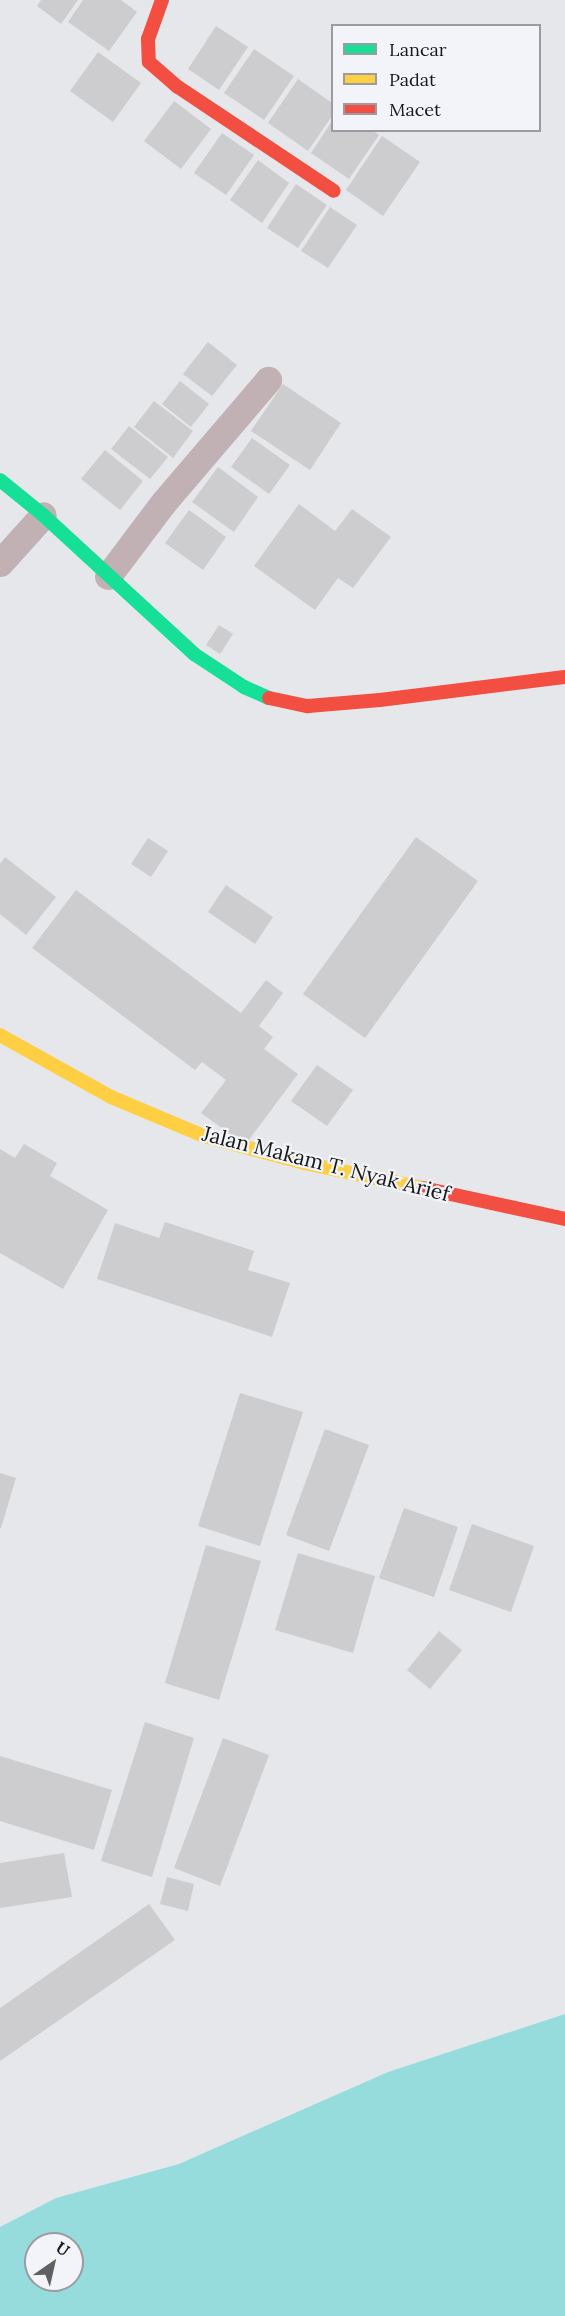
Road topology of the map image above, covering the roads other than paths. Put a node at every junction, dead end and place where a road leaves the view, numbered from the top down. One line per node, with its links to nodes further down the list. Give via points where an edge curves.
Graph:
1 (162, 0): 2 (street, via 148,39 148,62 178,87)
2 (334, 190)
3 (268, 380): 7 (street, via 163,502)
4 (0, 480): 5 (street)
5 (43, 515): 6 (street); 7 (street)
6 (0, 563)
7 (108, 576): 8 (street, via 194,654 244,687 270,698 308,706)
8 (565, 677)
9 (0, 1035): 10 (street, Jalan Makam T. Nyak Arief, via 111,1097 204,1136)
10 (565, 1219)

